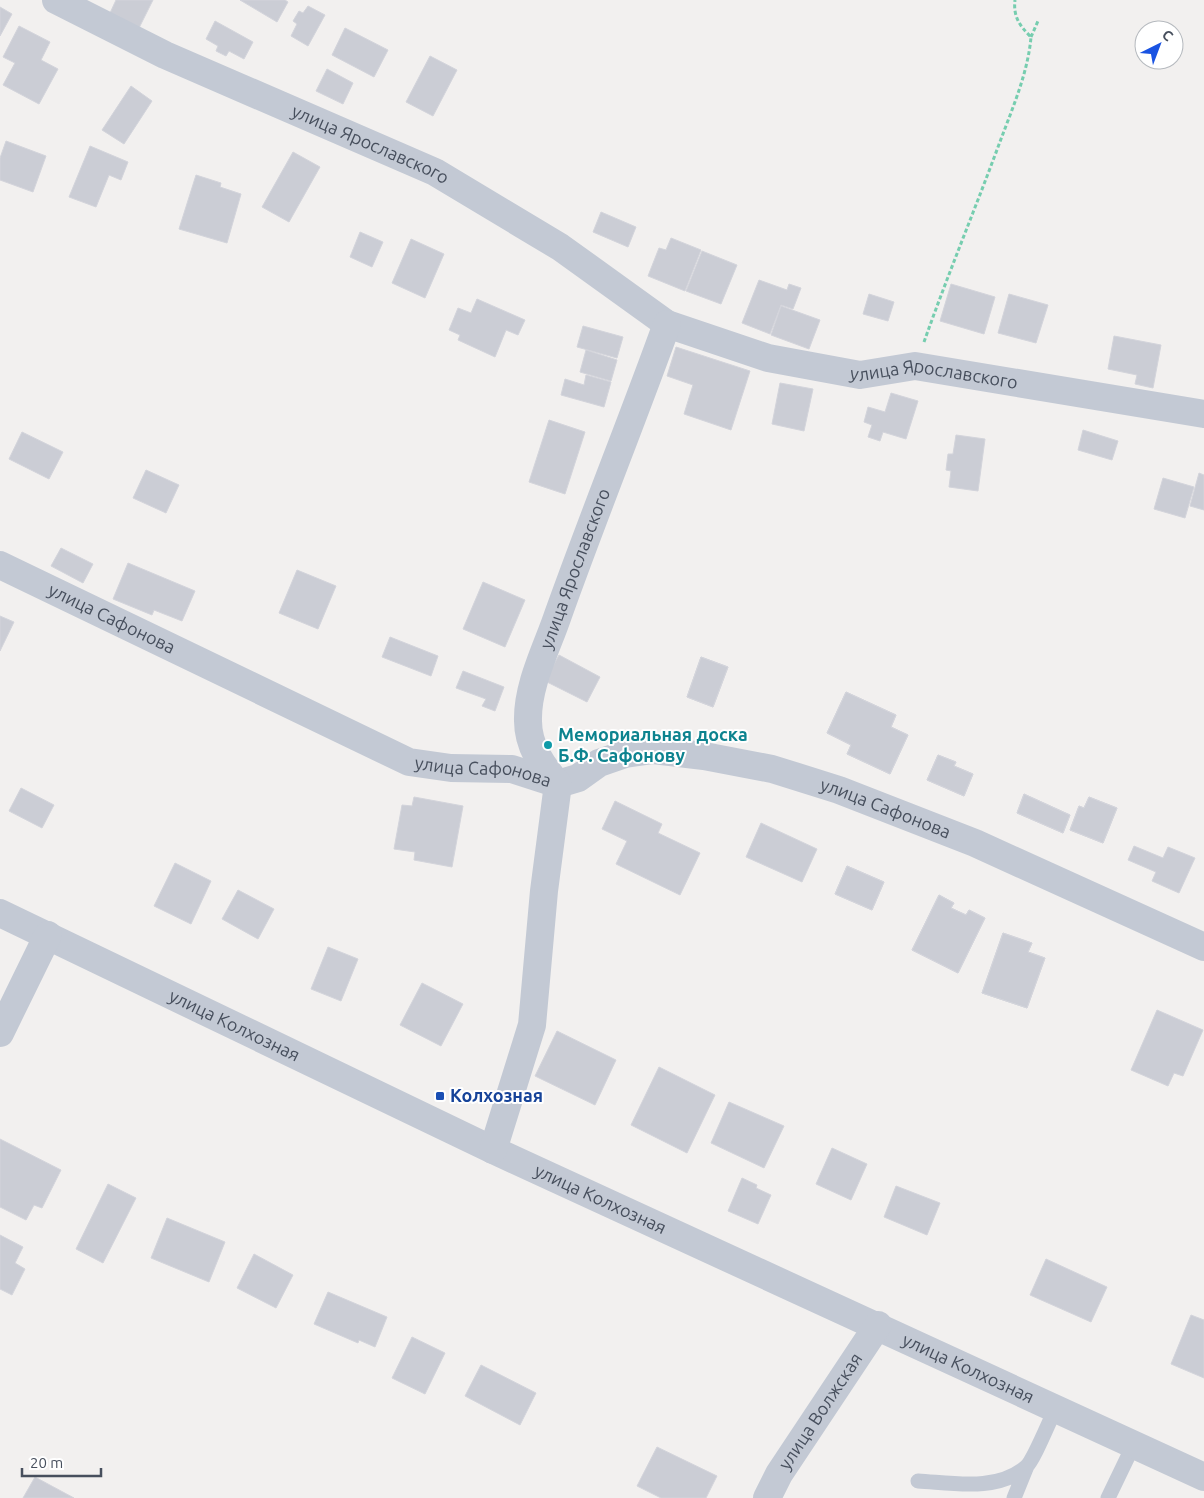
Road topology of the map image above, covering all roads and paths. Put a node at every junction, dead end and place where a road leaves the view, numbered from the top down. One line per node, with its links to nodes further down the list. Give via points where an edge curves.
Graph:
1 (56, 0): 5 (street, улица Ярославского, via 165,54 435,172 560,247)
2 (1015, 0): 4 (path, via 1014,11 1020,26)
3 (1038, 21): 4 (path)
4 (1031, 38): 6 (path, via 1013,107 945,281)
5 (667, 324): 6 (street, улица Ярославского, via 768,358 860,375); 9 (street, улица Ярославского, via 533,688 528,715 531,737 541,765)
6 (916, 366): 7 (street, улица Ярославского)
7 (1204, 414)
8 (0, 565): 9 (street, улица Сафонова, via 409,762 451,768 512,769)
9 (558, 784): 12 (street, улица Сафонова, via 578,778 599,764 625,754 653,750 772,769 839,790 975,844); 14 (street, via 532,1025)
10 (0, 913): 11 (street, улица Колхозная)
11 (48, 936): 13 (street); 14 (street, улица Колхозная)
12 (1204, 947)
13 (0, 1033)
14 (492, 1150): 15 (street, улица Колхозная)
15 (878, 1325): 16 (street, улица Колхозная); 21 (street, улица Волжская)
16 (1056, 1408): 17 (street, улица Колхозная); 18 (lane)
17 (1134, 1444): 19 (street, улица Колхозная); 23 (lane)
18 (1027, 1466): 20 (lane, via 997,1482); 22 (lane)
19 (1204, 1477)
20 (918, 1481)
21 (766, 1498)
22 (1014, 1498)
23 (1108, 1498)

